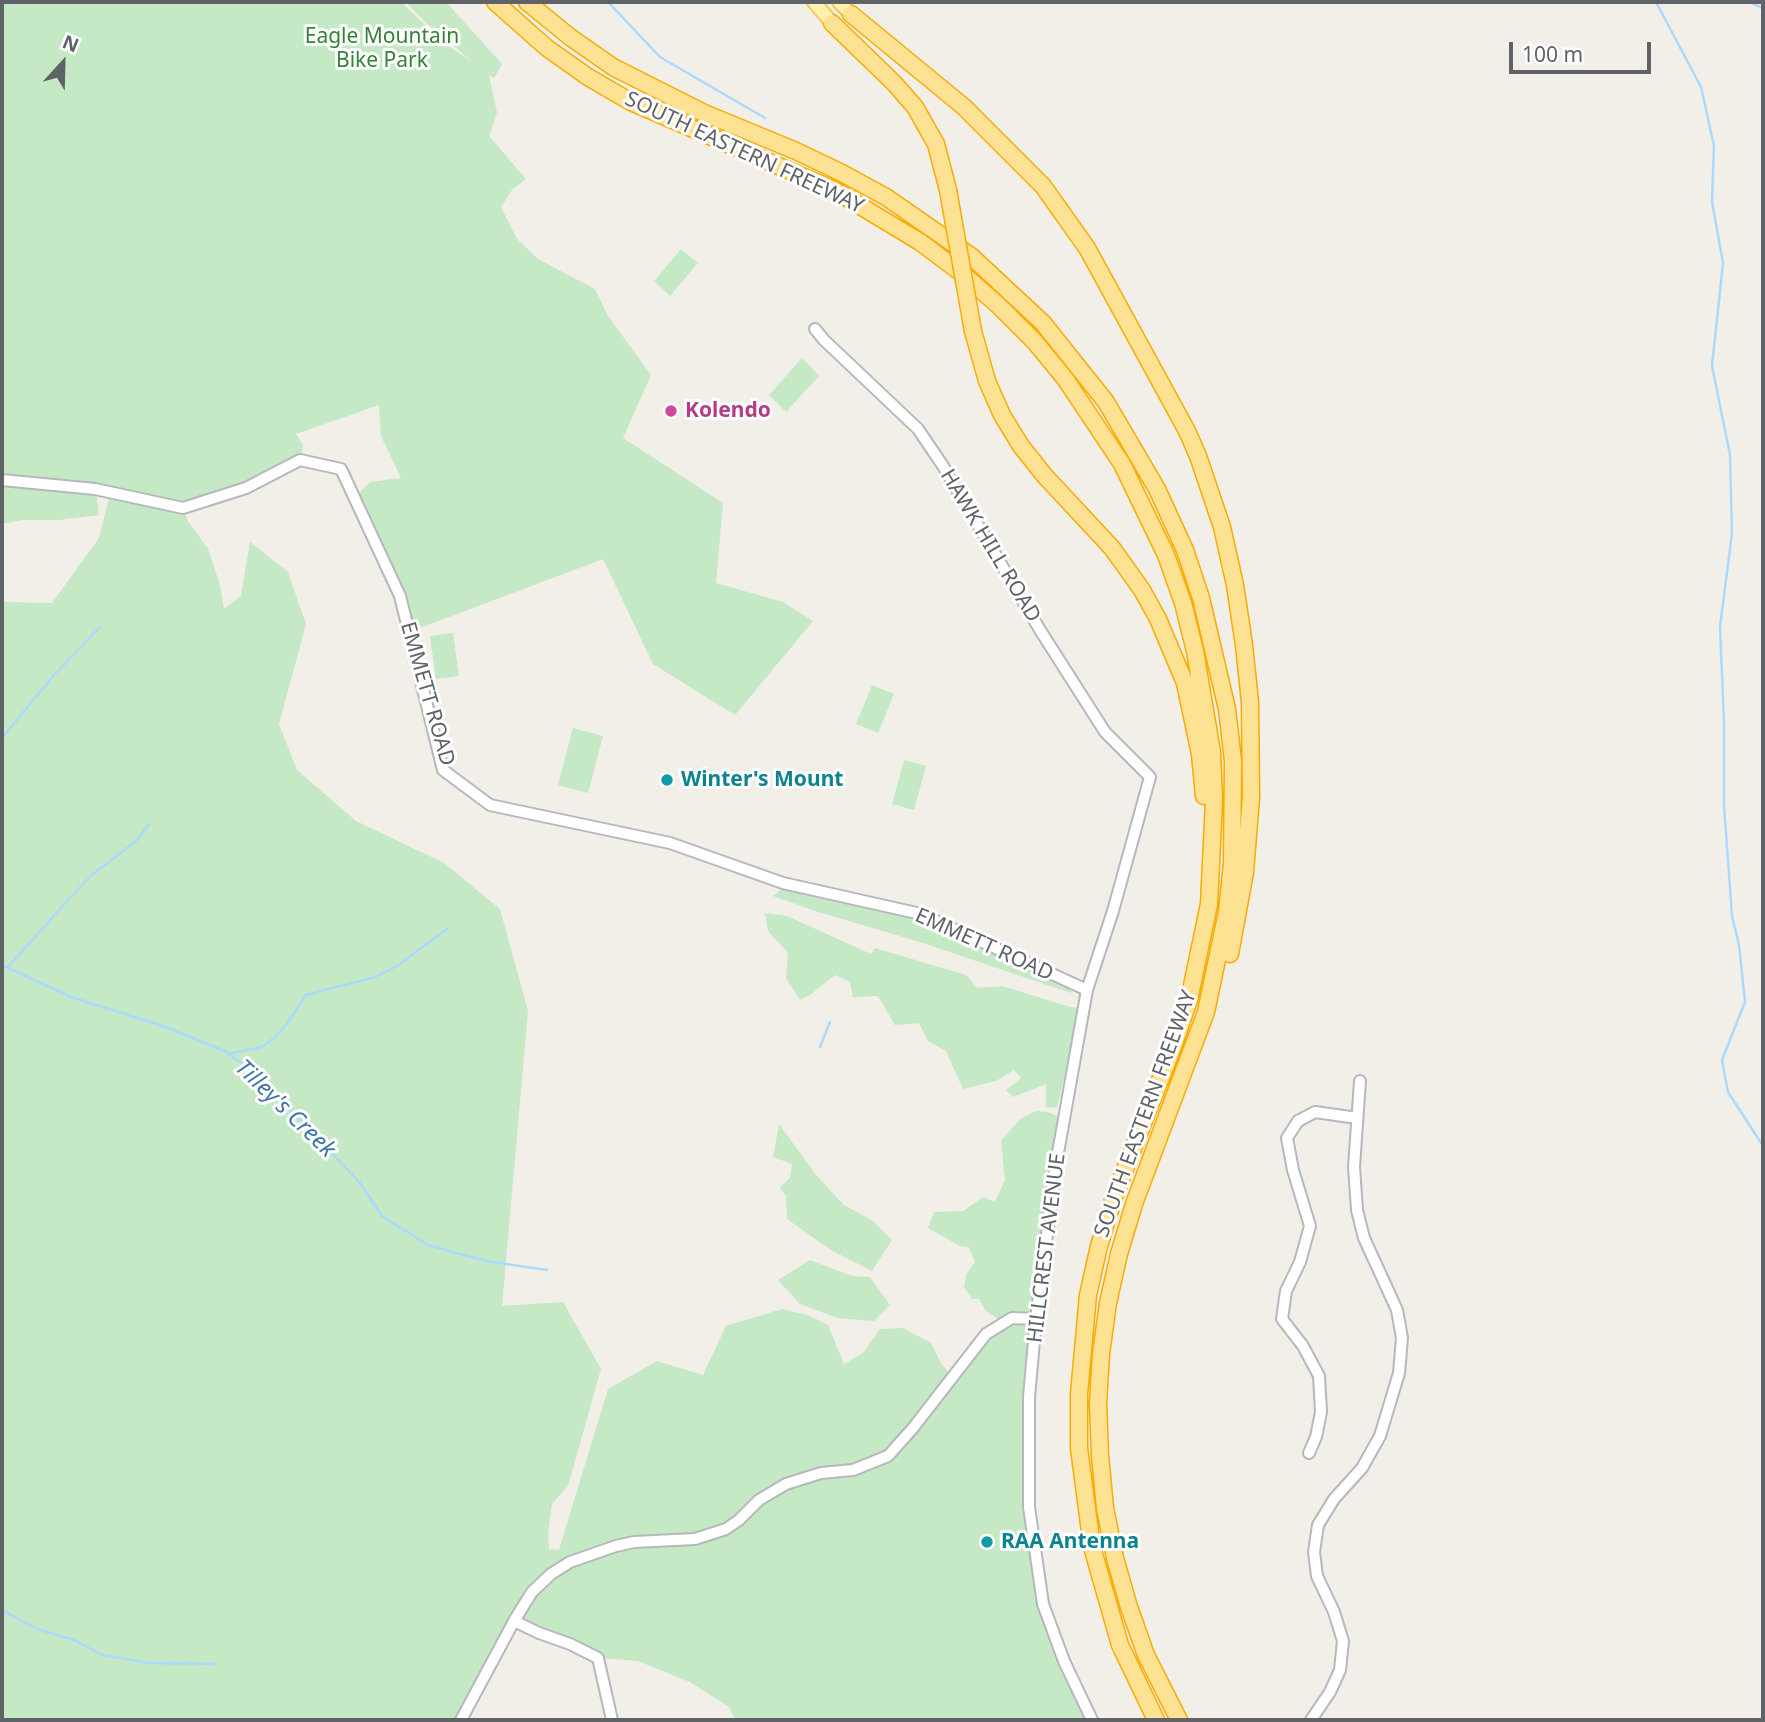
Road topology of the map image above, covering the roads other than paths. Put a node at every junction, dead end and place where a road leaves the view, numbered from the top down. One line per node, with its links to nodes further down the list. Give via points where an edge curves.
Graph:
1 (495, 2): 10 (highway, SOUTH EASTERN FREEWAY, via 547,48 631,102 834,190 920,242 999,306 1066,380 1122,464 1161,544 1183,603 1212,752)
2 (527, 2): 14 (highway, SOUTH EASTERN FREEWAY, via 613,67 704,113 842,173 886,197 971,256 1043,323 1076,362 1106,401 1165,504 1201,598 1227,709 1233,761 1232,863 1206,1012)
3 (814, 2): 6 (main road)
4 (839, 2): 5 (main road)
5 (851, 14): 14 (highway, via 964,107 1028,169 1069,220 1187,431 1222,527 1235,585 1250,702 1251,797 1245,872 1228,963 1207,1039)
6 (832, 23): 10 (highway, bridge, via 907,96 936,144 973,331 1002,415 1044,475 1112,548 1158,619 1180,672 1200,754)
7 (815, 329): 9 (street, HAWK HILL ROAD, via 918,429 1105,732)
8 (2, 480): 11 (street, EMMETT ROAD, via 95,489 183,508 246,488 300,460 341,469 400,596 443,770 490,805 670,843 783,883 921,914)
9 (1150, 777): 11 (street, HILLCREST AVENUE)
10 (1209, 904): 21 (highway, SOUTH EASTERN FREEWAY, via 1189,1000 1099,1246 1081,1356 1079,1447 1092,1547 1120,1645)
11 (1087, 989): 15 (street, HILLCREST AVENUE, via 1056,1164)
12 (1360, 1081): 13 (street)
13 (1357, 1118): 16 (street, via 1315,1112 1298,1121 1287,1138 1310,1226 1286,1291 1282,1319 1319,1376 1321,1412); 23 (street, via 1357,1210 1364,1238 1397,1310 1402,1338 1399,1373 1380,1436 1362,1468 1318,1525 1317,1576 1343,1641 1340,1670)
14 (1134, 1204): 22 (highway, SOUTH EASTERN FREEWAY, via 1116,1266 1101,1354 1100,1456 1105,1508 1129,1607 1146,1655)
15 (1036, 1319): 17 (street, via 1012,1318 986,1334 888,1455 853,1470 821,1473 786,1484 726,1529 695,1539 634,1542 570,1562 532,1592); 20 (street, HILLCREST AVENUE, via 1029,1396 1028,1507 1045,1610)
16 (1309, 1453)
17 (514, 1621): 18 (street); 19 (street, via 598,1658)
18 (461, 1720)
19 (612, 1720)
20 (1092, 1720)
21 (1156, 1720)
22 (1179, 1720)
23 (1311, 1720)

